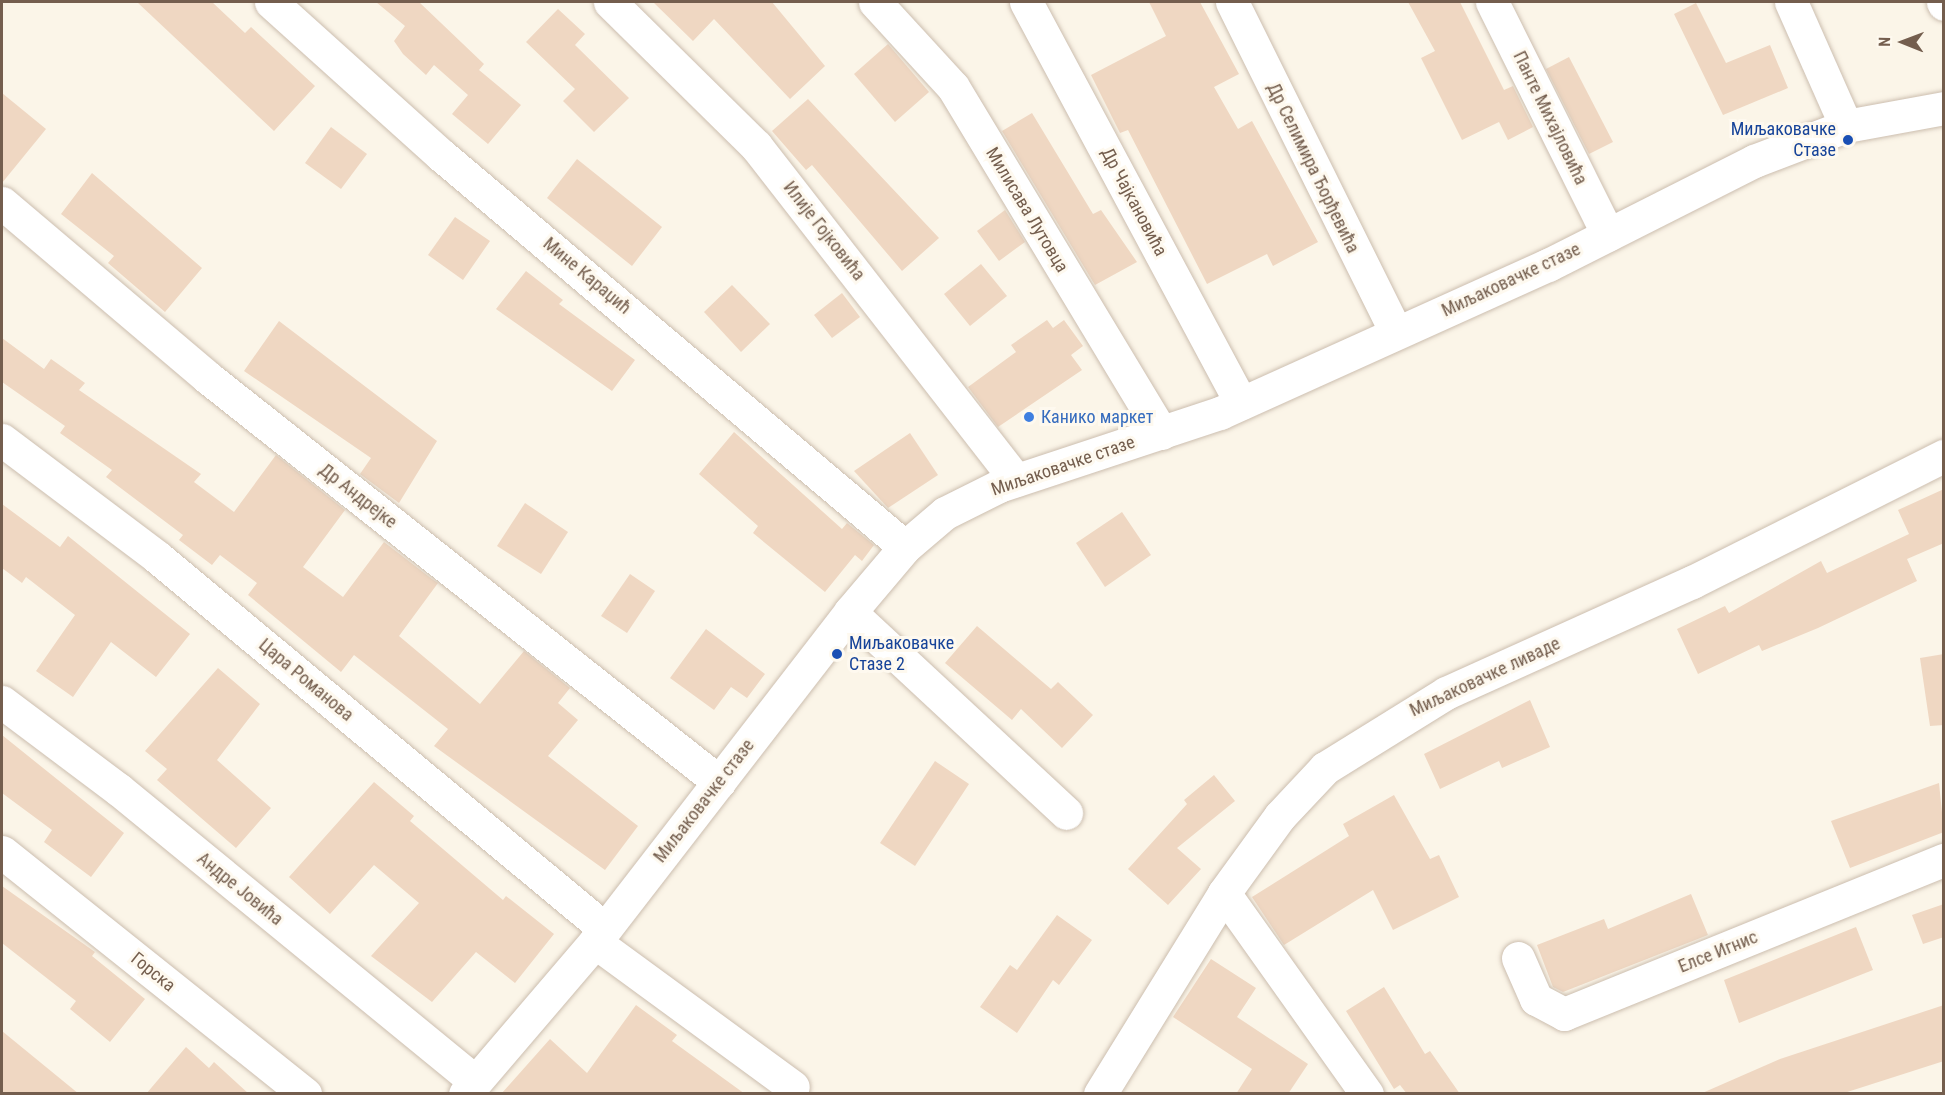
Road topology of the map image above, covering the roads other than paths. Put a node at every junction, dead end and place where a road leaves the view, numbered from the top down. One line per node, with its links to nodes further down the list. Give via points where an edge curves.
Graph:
1 (271, 2): 18 (street, Мине Караџић, via 441,155)
2 (610, 2): 17 (street, Илије Гојковића, via 762,154)
3 (875, 2): 14 (street, Милисава Лутовца, via 953,87)
4 (1026, 2): 13 (street, Др Чајкановића)
5 (1232, 2): 12 (street, Др Селимира Ђорђевића)
6 (1492, 2): 11 (street, Панте Михајловића)
7 (1791, 2): 9 (street)
8 (1944, 108): 9 (street, Миљаковачке стазе)
9 (1846, 126): 11 (street, Миљаковачке стазе, via 1754,161)
10 (2, 203): 21 (street, Др Андрејке, via 207,377)
11 (1608, 235): 12 (street, Миљаковачке стазе)
12 (1396, 333): 13 (street, Миљаковачке стазе)
13 (1241, 403): 14 (street, Миљаковачке стазе)
14 (1162, 433): 17 (street, Миљаковачке стазе)
15 (2, 440): 26 (street, Цара Романова, via 157,557)
16 (1944, 456): 25 (street, Миљаковачке ливаде, via 1765,547 1401,717 1325,768 1301,792)
17 (1016, 480): 18 (street, Миљаковачке стазе, via 945,513)
18 (905, 547): 19 (street, Миљаковачке стазе)
19 (850, 612): 21 (street, Миљаковачке стазе); 22 (street)
20 (2, 702): 29 (street, Андре Јовића, via 118,789)
21 (719, 782): 26 (street, Миљаковачке стазе)
22 (1066, 813)
23 (2, 852): 30 (street, Горска)
24 (1944, 860): 27 (street, Елсе Игнис, via 1564,1014 1536,999)
25 (1224, 893): 31 (street, Миљаковачке ливаде); 32 (street)
26 (600, 935): 28 (street, Цара Романова); 29 (street, Миљаковачке стазе)
27 (1518, 958)
28 (793, 1087)
29 (470, 1088)
30 (304, 1094)
31 (1100, 1094)
32 (1367, 1094)

